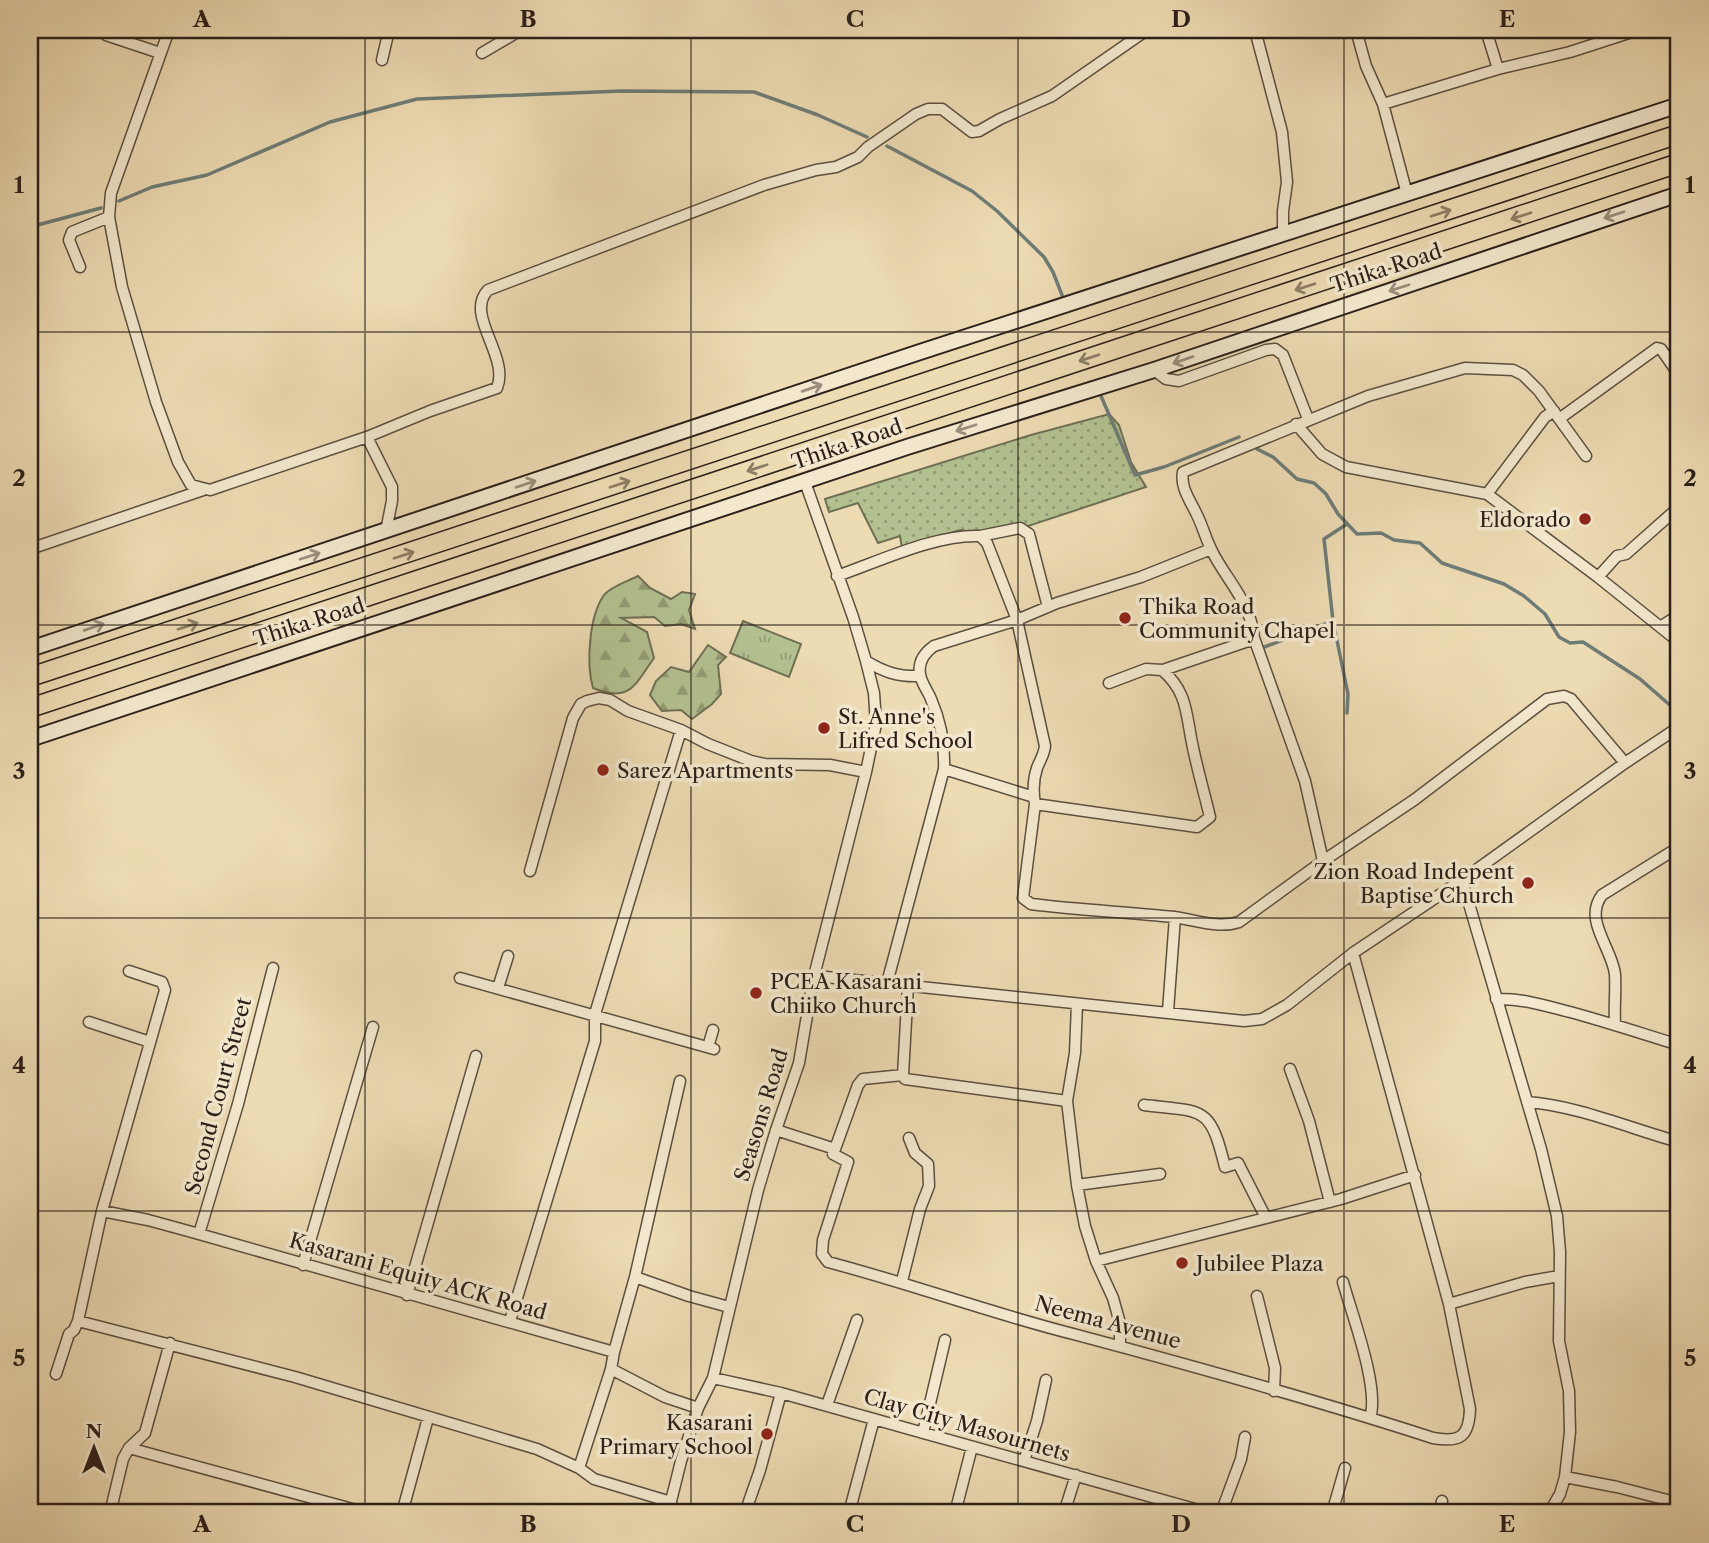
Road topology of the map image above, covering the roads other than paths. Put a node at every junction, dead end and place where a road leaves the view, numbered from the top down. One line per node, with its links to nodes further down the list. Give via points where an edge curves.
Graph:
1 (108, 30): 11 (street, via 106,35)
2 (169, 30): 11 (street)
3 (389, 30): 13 (street)
4 (521, 30): 12 (street)
5 (1147, 30): 29 (street, via 1052,96 979,131 972,132 942,109 928,109 836,167 764,186 488,290 481,313 499,366 497,388)
6 (1255, 30): 22 (street, via 1282,132 1287,182)
7 (1356, 30): 15 (street)
8 (1486, 30): 14 (street)
9 (1638, 30): 10 (street)
10 (1606, 34): 14 (street, via 1570,52)
11 (160, 52): 21 (street, via 111,193)
12 (482, 53)
13 (382, 60)
14 (1498, 69): 15 (street)
15 (1383, 104): 19 (street)
16 (1679, 105): 19 (main road)
17 (1679, 134): 51 (highway, Thika Road, one-way to 17)
18 (1679, 163): 53 (highway, Thika Road, one-way to 53)
19 (1407, 194): 22 (main road)
20 (1679, 194): 24 (main road, Thika Road, one-way to 24)
21 (109, 217): 23 (street, via 72,232 69,240); 32 (street, via 122,287 156,401 186,478)
22 (1283, 235): 35 (main road, one-way to 22)
23 (80, 267)
24 (1154, 370): 27 (street, via 1179,381 1276,349 1283,355); 31 (main road, Thika Road, one-way to 31)
25 (1679, 375): 26 (street, via 1657,348)
26 (1556, 415): 27 (street, via 1523,374 1465,368); 30 (street); 33 (street, via 1545,417)
27 (1308, 419): 28 (street)
28 (1296, 424): 33 (street, via 1322,454 1346,467); 38 (street, via 1183,472 1186,493)
29 (367, 437): 32 (street); 35 (street, via 392,487)
30 (1586, 456)
31 (805, 482): 39 (street, Seasons Road); 56 (main road, Thika Road)
32 (203, 490): 37 (street)
33 (1487, 494): 40 (street)
34 (1679, 507): 40 (street, via 1626,554 1617,556)
35 (386, 531): 47 (main road, one-way to 35)
36 (980, 536): 39 (street, via 945,539); 41 (street, via 1020,528 1029,534); 43 (street, via 987,543)
37 (30, 549)
38 (1211, 549): 41 (street); 45 (street, via 1234,583 1253,625)
39 (837, 576): 48 (street, Seasons Road)
40 (1598, 578): 44 (street)
41 (1048, 607): 43 (street)
42 (1679, 615): 44 (street)
43 (1017, 620): 50 (street, via 934,646 925,652); 60 (street, via 1045,746 1037,769)
44 (1660, 627): 46 (street)
45 (1254, 639): 49 (street); 62 (street, via 1305,781)
46 (1679, 642)
47 (30, 649)
48 (866, 661): 50 (street, via 896,676); 59 (street, Seasons Road, via 876,709)
49 (1163, 670): 52 (street, via 1146,668); 60 (street, via 1176,683 1185,704 1210,817 1207,821 1197,827)
50 (920, 676): 58 (street, via 945,744)
51 (30, 677)
52 (1109, 683)
53 (30, 708)
54 (1679, 727): 57 (street)
55 (681, 730): 59 (street, via 751,761 830,765); 64 (street, via 610,700 591,699 581,705 573,718); 79 (street)
56 (30, 739)
57 (1625, 763): 62 (street, via 1571,699 1547,699 1414,800); 65 (street)
58 (944, 769): 60 (street); 73 (street)
59 (866, 772): 72 (street, Seasons Road)
60 (1035, 801): 66 (street, via 1026,901)
61 (1675, 849): 63 (street); 81 (street, via 1597,902 1598,928 1615,971)
62 (1323, 861): 66 (street, via 1239,922 1229,925)
63 (1679, 863)
64 (530, 871)
65 (1462, 880): 67 (street); 76 (street)
66 (1175, 918): 78 (street)
67 (1353, 953): 78 (street, via 1262,1019); 98 (street)
68 (508, 956): 75 (street)
69 (273, 968): 103 (street, Second Court Street)
70 (129, 971): 84 (street, via 165,986)
71 (460, 978): 75 (street)
72 (813, 980): 73 (street, via 826,977); 93 (street, Seasons Road, via 799,1063)
73 (887, 983): 74 (street)
74 (908, 985): 77 (street); 88 (street)
75 (498, 988): 79 (street)
76 (1496, 999): 81 (street, via 1532,1002); 91 (street)
77 (1077, 1004): 78 (street); 90 (street)
78 (1168, 1012)
79 (595, 1014): 83 (street, via 711,1048); 116 (street, via 595,1041)
80 (89, 1022): 84 (street)
81 (1615, 1024): 85 (street)
82 (373, 1027): 105 (street)
83 (713, 1030)
84 (150, 1042): 101 (street)
85 (1679, 1045)
86 (476, 1056): 110 (street)
87 (1290, 1069): 100 (street)
88 (904, 1075): 90 (street, via 905,1079); 96 (street, via 863,1079)
89 (680, 1081): 107 (street)
90 (1067, 1101): 99 (street)
91 (1527, 1102): 95 (street, via 1575,1111); 106 (street, via 1553,1197)
92 (1144, 1105): 102 (street, via 1207,1118 1225,1167 1238,1163)
93 (776, 1130): 96 (street); 113 (street, Seasons Road)
94 (909, 1138): 108 (street, via 915,1153 928,1164 929,1186)
95 (1679, 1142)
96 (835, 1149): 108 (street, Neema Avenue, via 834,1154 848,1162 821,1250 824,1258)
97 (1160, 1174): 99 (street)
98 (1415, 1175): 100 (street); 112 (street)
99 (1077, 1185): 104 (street)
100 (1330, 1202): 102 (street)
101 (103, 1211): 103 (street, Kasarani Equity ACK Road); 115 (street)
102 (1266, 1218): 104 (street)
103 (199, 1234): 105 (street, Kasarani Equity ACK Road)
104 (1096, 1261): 119 (street, via 1113,1298)
105 (303, 1265): 110 (street, Kasarani Equity ACK Road)
106 (1559, 1276): 112 (street); 140 (street, via 1559,1341 1569,1391)
107 (635, 1277): 113 (street); 120 (street)
108 (902, 1281): 119 (street, Neema Avenue)
109 (1343, 1282): 130 (street, via 1374,1400)
110 (407, 1294): 116 (street, Kasarani Equity ACK Road)
111 (1257, 1296): 125 (street, via 1276,1368)
112 (1450, 1304): 130 (street, Neema Avenue, via 1470,1409 1465,1434 1446,1440 1433,1438)
113 (729, 1307): 123 (street, Seasons Road)
114 (857, 1320): 127 (street)
115 (78, 1321): 118 (street); 122 (street)
116 (509, 1321): 120 (street, Kasarani Equity ACK Road)
117 (945, 1340): 132 (street)
118 (170, 1343): 129 (street); 135 (street, via 145,1433)
119 (1120, 1345): 125 (street, Neema Avenue)
120 (614, 1352): 121 (street)
121 (611, 1369): 128 (street); 137 (street)
122 (56, 1374)
123 (713, 1378): 126 (street, Clay City Masournets); 128 (street, Seasons Road)
124 (1046, 1380): 136 (street)
125 (1274, 1391): 130 (street, Neema Avenue)
126 (781, 1392): 127 (street, Clay City Masournets); 149 (street)
127 (827, 1405): 131 (street, Clay City Masournets)
128 (698, 1408): 142 (street, Seasons Road)
129 (428, 1418): 137 (street, via 537,1450); 147 (street)
130 (1370, 1418)
131 (874, 1419): 132 (street, Clay City Masournets); 150 (street)
132 (923, 1433): 134 (street, Clay City Masournets)
133 (1245, 1437): 154 (street)
134 (972, 1447): 136 (street, Clay City Masournets); 151 (street)
135 (129, 1448): 145 (street); 146 (street)
136 (1024, 1461): 139 (street, Clay City Masournets)
137 (579, 1468): 142 (street, via 594,1479)
138 (1345, 1468): 155 (street)
139 (1076, 1475): 144 (street, Clay City Masournets); 152 (street)
140 (1565, 1477): 143 (street); 157 (street)
141 (1442, 1501): 156 (street)
142 (671, 1502): 148 (street, Seasons Road)
143 (1679, 1503)
144 (1180, 1510): 153 (street, Clay City Masournets)
145 (110, 1513)
146 (367, 1513)
147 (402, 1513)
148 (668, 1513)
149 (745, 1513)
150 (849, 1513)
151 (955, 1513)
152 (1064, 1513)
153 (1209, 1513)
154 (1221, 1513)
155 (1332, 1513)
156 (1438, 1513)
157 (1549, 1513)

